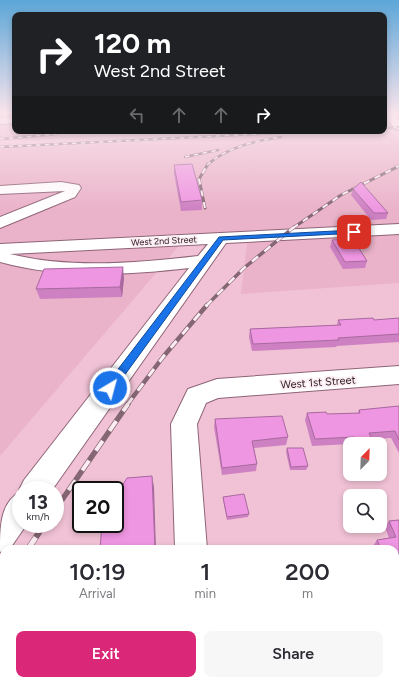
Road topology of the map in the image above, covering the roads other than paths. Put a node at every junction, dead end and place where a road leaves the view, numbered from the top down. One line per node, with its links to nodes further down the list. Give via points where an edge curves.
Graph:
1 (0, 190): 2 (street, via 61,186 74,188 70,194)
2 (0, 223)
3 (399, 229): 4 (street, West 2nd Street)
4 (221, 238): 5 (street, West 2nd Street); 7 (street)
5 (0, 249)
6 (0, 255): 7 (street, via 36,264 86,267 151,267)
7 (204, 261): 9 (street)
8 (399, 376): 12 (street, West 1st Street, via 217,389 197,396 184,424)
9 (41, 481)
10 (12, 519): 11 (street)
11 (0, 536)
12 (191, 545)

